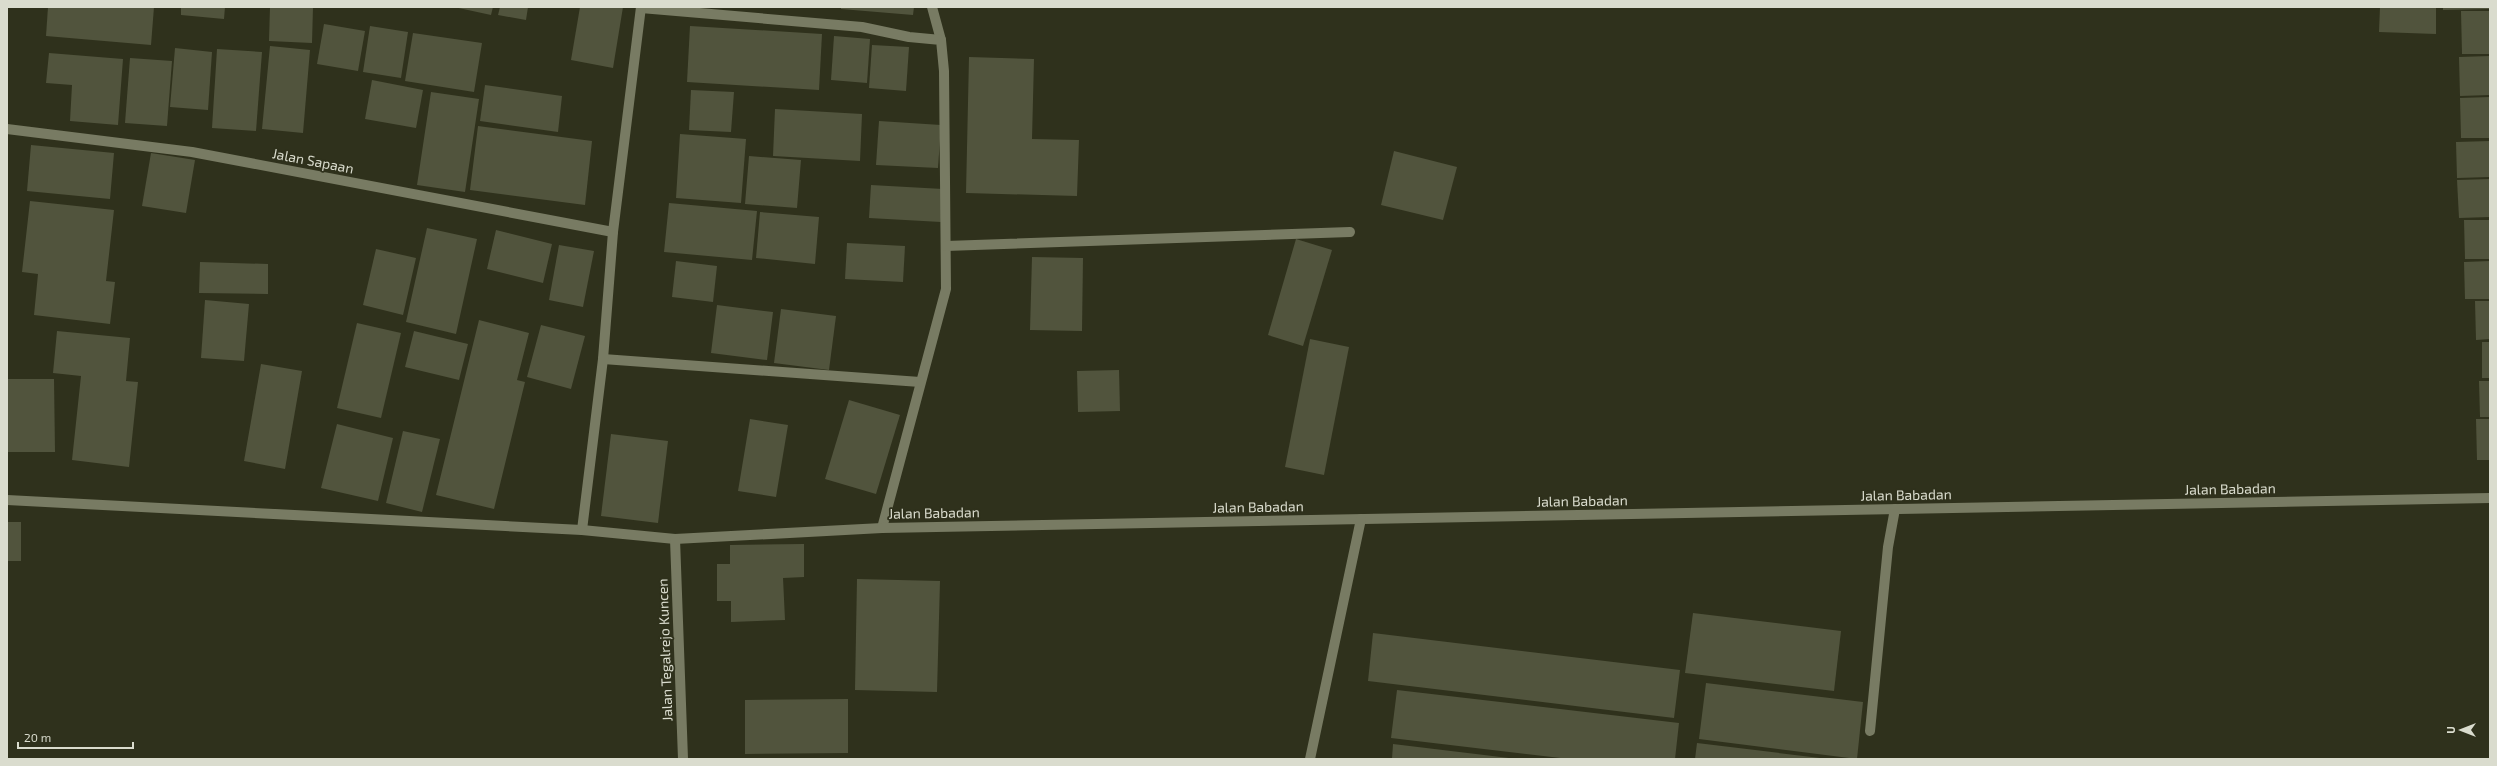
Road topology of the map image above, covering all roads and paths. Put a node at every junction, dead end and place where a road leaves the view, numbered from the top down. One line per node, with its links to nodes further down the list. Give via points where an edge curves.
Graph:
1 (641, 7): 3 (street, via 862,27 909,37); 5 (street)
2 (932, 7): 3 (street)
3 (941, 40): 7 (street, via 944,71)
4 (7, 129): 5 (street, Jalan Sapaan, via 192,152)
5 (613, 232): 8 (street)
6 (1350, 232): 7 (street)
7 (946, 246): 9 (street, via 946,289)
8 (603, 359): 9 (street); 15 (street)
9 (920, 382): 14 (street)
10 (2490, 498): 12 (street, Jalan Babadan)
11 (7, 500): 15 (street, Jalan Babadan)
12 (1895, 509): 13 (street, Jalan Babadan); 17 (street, via 1888,547)
13 (1361, 519): 14 (street, Jalan Babadan); 19 (street)
14 (882, 528): 16 (street, Jalan Babadan)
15 (582, 530): 16 (street, Jalan Babadan)
16 (675, 539): 18 (street, Jalan Tegalrejo Kuncen)
17 (1870, 731)
18 (683, 759)
19 (1310, 759)

